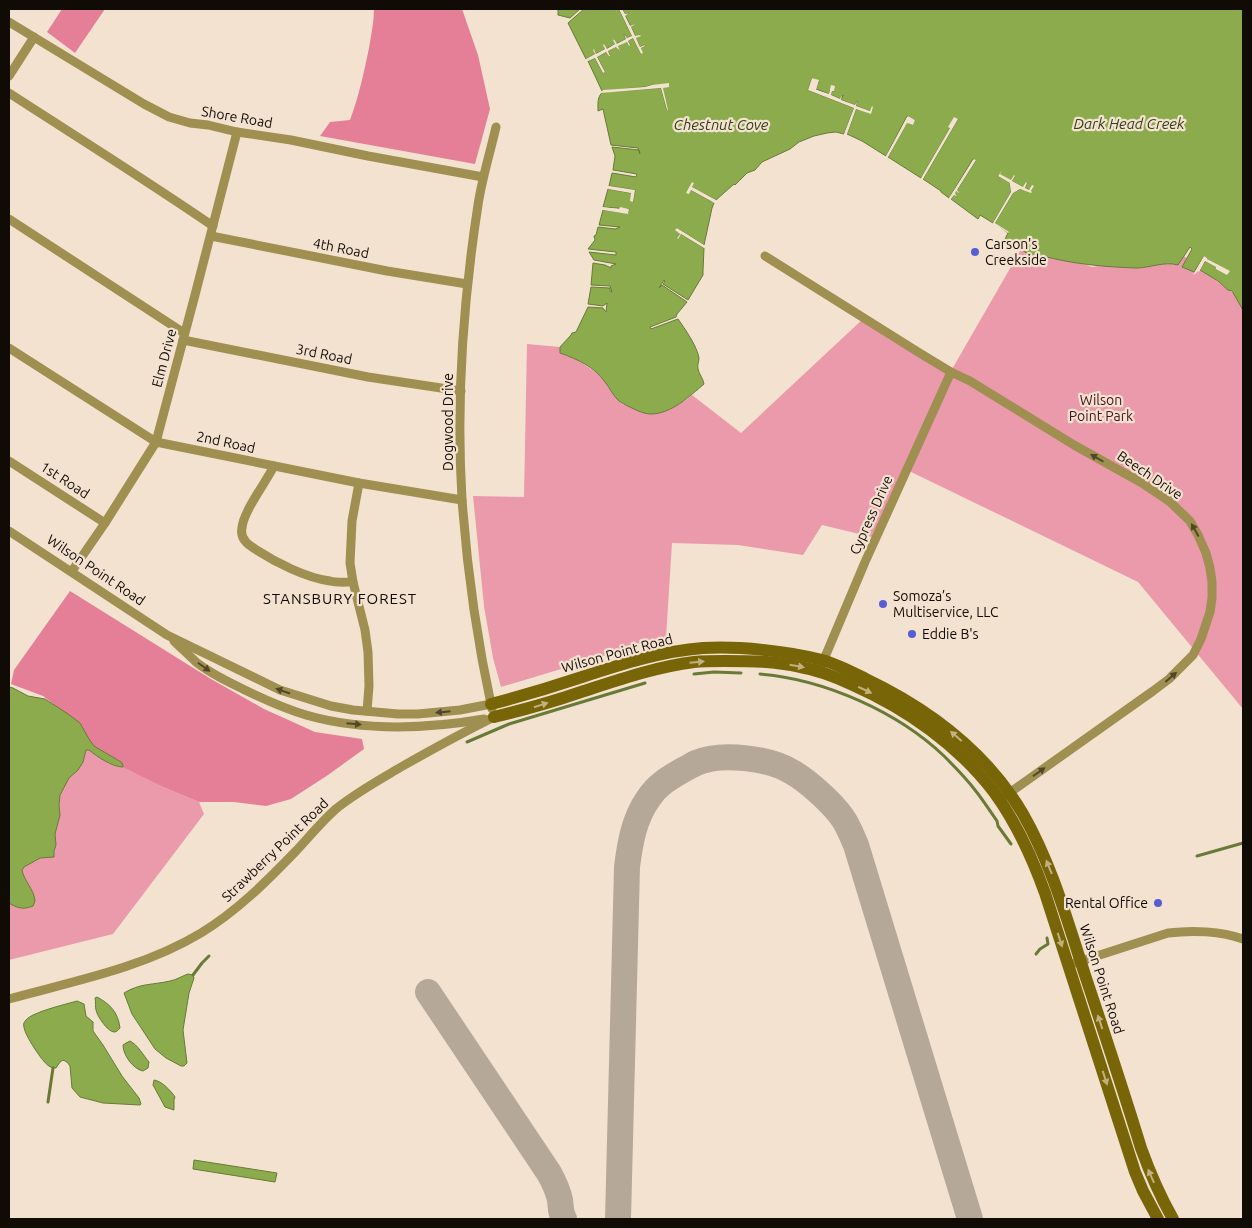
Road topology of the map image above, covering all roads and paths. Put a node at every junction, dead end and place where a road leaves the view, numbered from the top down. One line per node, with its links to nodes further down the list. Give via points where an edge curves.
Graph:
1 (9, 22): 2 (street, Shore Road)
2 (34, 37): 3 (street); 6 (street, Shore Road, via 156,111 190,123)
3 (9, 76)
4 (9, 94): 9 (street)
5 (496, 127): 7 (street, Dogwood Drive)
6 (237, 132): 7 (street, Shore Road); 9 (street, Elm Drive)
7 (484, 177): 12 (street, Dogwood Drive)
8 (9, 219): 13 (street, 3rd Road)
9 (213, 226): 10 (street, Elm Drive)
10 (211, 236): 12 (street, 4th Road); 13 (street, Elm Drive)
11 (765, 256): 15 (street, Beech Drive)
12 (468, 284): 16 (street, Dogwood Drive)
13 (184, 336): 16 (street, 3rd Road, via 368,376); 17 (street, Elm Drive)
14 (9, 348): 17 (street, 2nd Road)
15 (951, 372): 27 (street, Cypress Drive); 31 (street, Beech Drive, one-way to 15, via 1153,691 1184,665 1194,654 1207,624 1212,598 1211,575 1198,535 1190,521 1169,501)
16 (461, 391): 21 (street, Dogwood Drive)
17 (156, 442): 19 (street, 2nd Road); 22 (street, Elm Drive)
18 (9, 460): 22 (street, 1st Road)
19 (274, 466): 20 (street, 2nd Road); 25 (street, via 244,517 242,535 246,542 264,555 311,577 330,582)
20 (358, 483): 21 (street, 2nd Road); 25 (street, via 352,521 350,563)
21 (462, 500): 28 (street, Dogwood Drive, via 474,608)
22 (106, 522): 24 (street, Elm Drive)
23 (9, 531): 24 (street, Wilson Point Road)
24 (72, 572): 26 (street, Wilson Point Road)
25 (353, 582): 29 (street, via 368,652)
26 (167, 635): 29 (street, Wilson Point Road, one-way to 26, via 331,706 280,690); 30 (street, Wilson Point Road, one-way to 30, via 219,678 283,708 307,715 346,723 390,726 444,724)
27 (821, 666): 28 (street, Wilson Point Road, via 781,653 702,648 656,655); 30 (street, Wilson Point Road, one-way to 27, via 664,667 697,662 753,661); 31 (street, Wilson Point Road, via 852,672 927,713 954,734 996,777)
28 (491, 704): 29 (street, Wilson Point Road, one-way to 29, via 418,714); 30 (street, Dogwood Drive)
29 (367, 711)
30 (494, 717): 34 (street, Strawberry Point Road, via 352,797 240,905 200,934 144,960)
31 (1004, 797): 33 (street, Wilson Point Road)
32 (1243, 939): 33 (street, via 1201,932 1168,933)
33 (1074, 963): 35 (street, Wilson Point Road, one-way to 35, via 1135,1172); 36 (street, Wilson Point Road, one-way to 33, via 1148,1168)
34 (9, 999)
35 (1158, 1219)
36 (1173, 1219)

